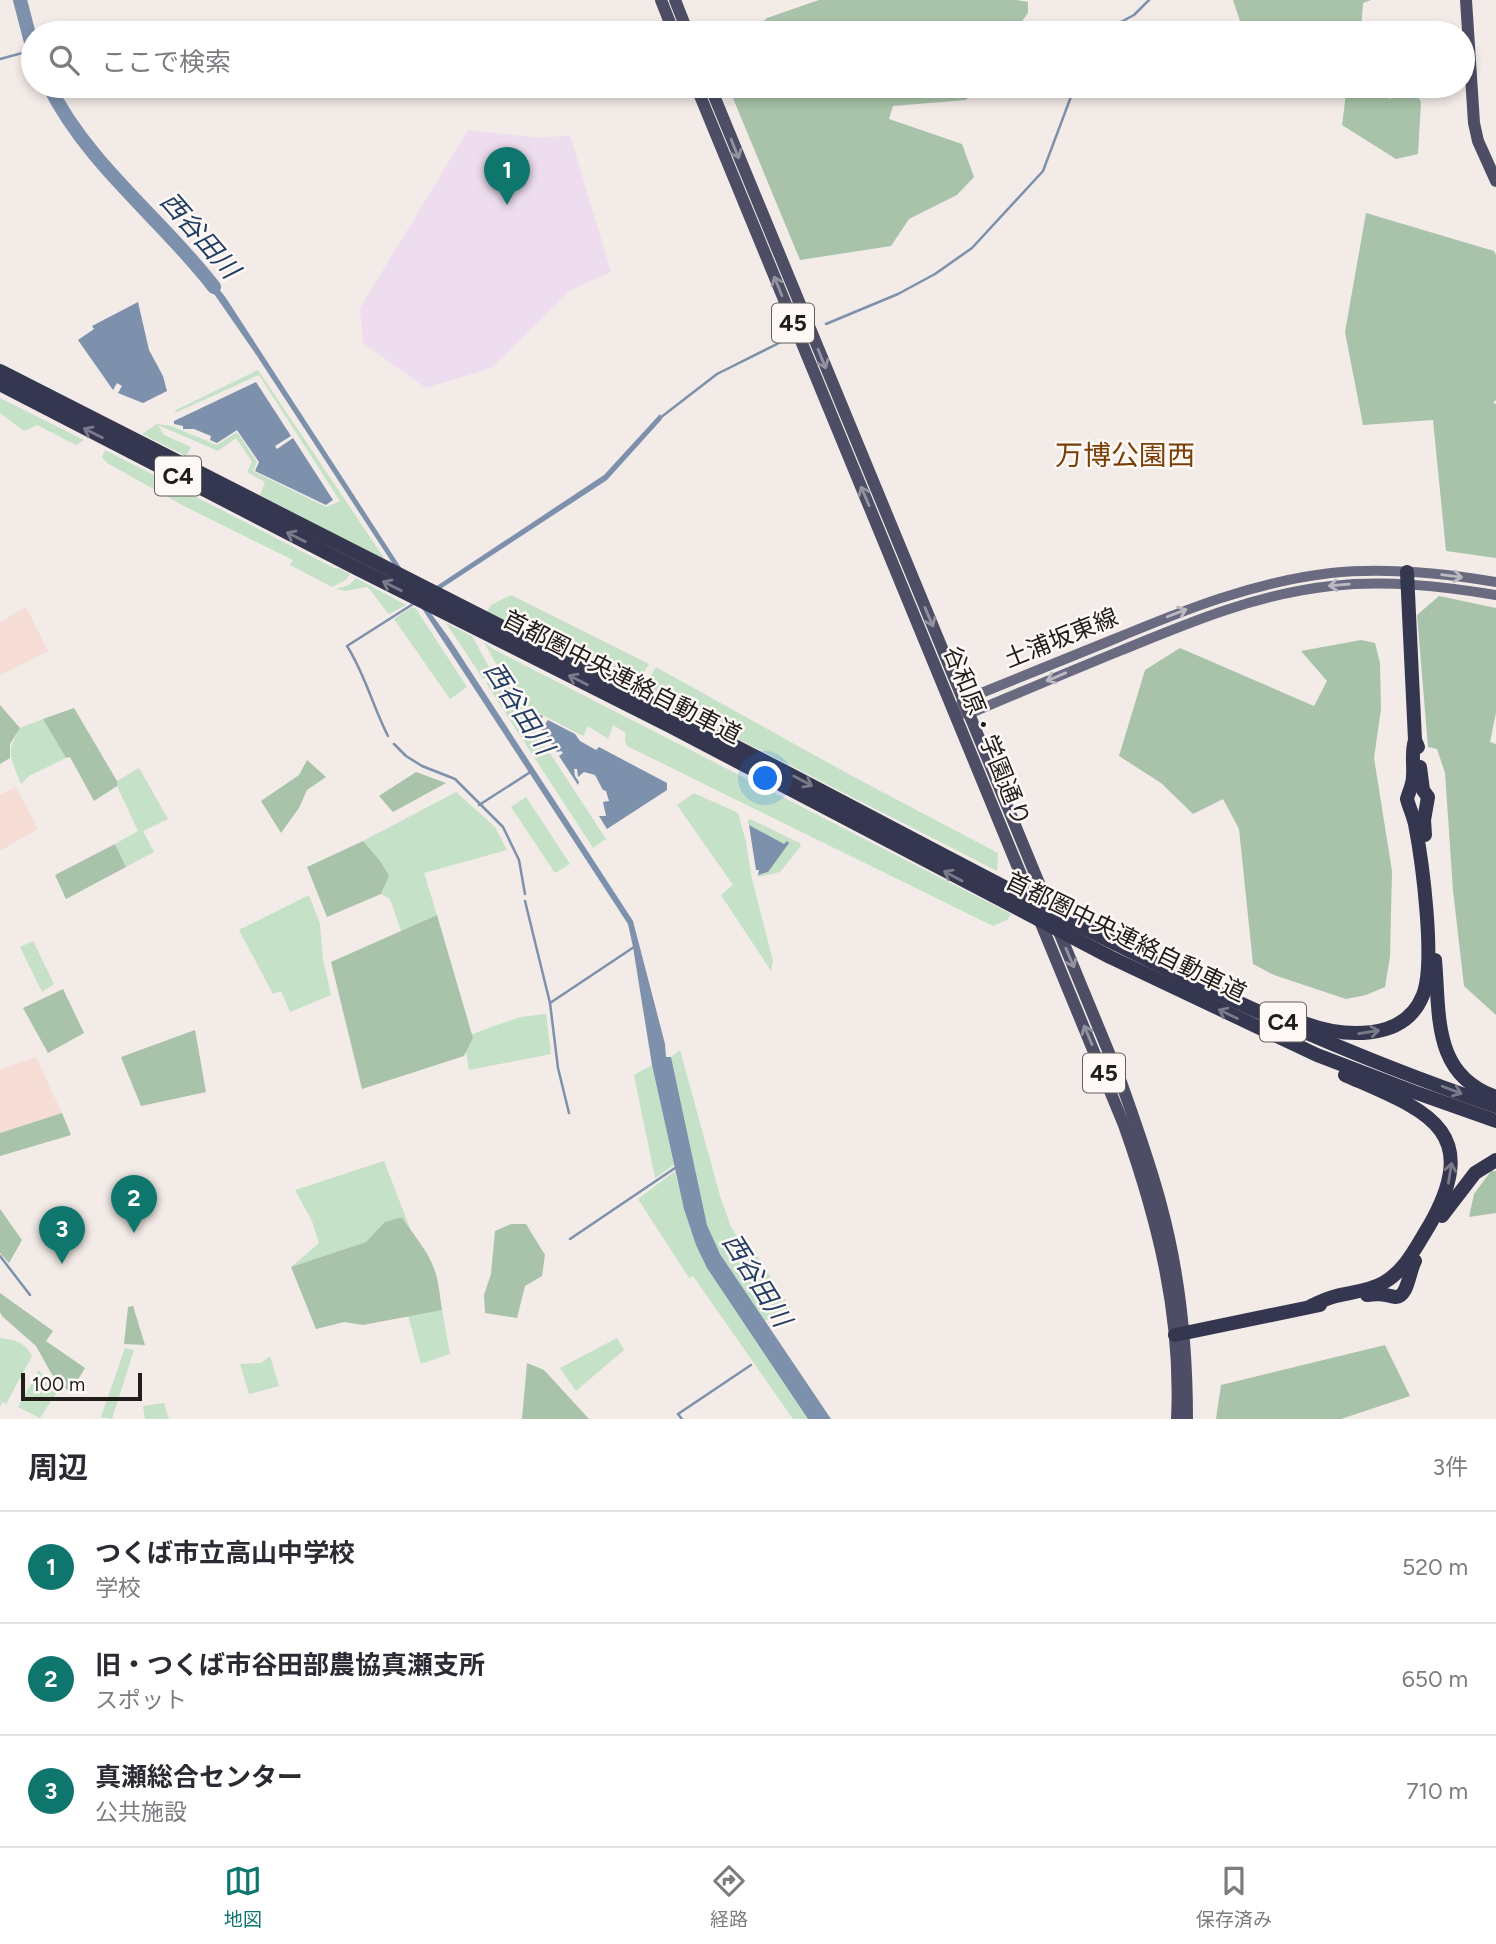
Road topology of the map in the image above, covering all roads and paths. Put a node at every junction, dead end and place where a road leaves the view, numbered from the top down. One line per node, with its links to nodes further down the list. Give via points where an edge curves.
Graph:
1 (661, 0): 4 (main road)
2 (675, 0): 5 (main road)
3 (1466, 0): 6 (main road)
4 (669, 21)
5 (683, 21)
6 (1467, 21)
7 (701, 98): 17 (main road, 谷和原・学園通り / 45, one-way to 7)
8 (715, 98): 16 (main road, 谷和原・学園通り / 45, one-way to 16)
9 (1472, 98): 10 (main road, via 1478,141)
10 (1496, 181)
11 (0, 371): 20 (highway, 首都圏中央連絡自動車道 / C4, one-way to 20)
12 (0, 384): 21 (highway, 首都圏中央連絡自動車道 / C4, one-way to 12, via 1013,908 670,726)
13 (1407, 578): 14 (main road, 土浦坂東線, one-way to 14); 15 (main road, 土浦坂東線); 16 (main road, 土浦坂東線, one-way to 13, via 1173,614 1250,588 1332,573); 18 (main road, 土浦坂東線, one-way to 18, via 1312,588 1230,607); 19 (highway)
14 (1496, 582)
15 (1496, 595)
16 (964, 701): 17 (main road, 土浦坂東線); 18 (main road, 谷和原・学園通り / 45)
17 (955, 712): 18 (main road); 27 (main road, 谷和原・学園通り / 45, one-way to 17, via 1142,1176 1096,1052)
18 (969, 714): 27 (main road, 谷和原・学園通り / 45, one-way to 27, via 1128,1104 1161,1205 1177,1283)
19 (1415, 740): 20 (highway, one-way to 19, via 1307,1024 1354,1034 1371,1033 1400,1021 1418,1004 1427,970 1420,852 1407,799 1414,775); 22 (highway, via 1428,797 1424,852 1445,1052 1469,1083)
20 (1100, 935): 23 (highway, 首都圏中央連絡自動車道 / C4, one-way to 23, via 1305,1032)
21 (1254, 1027): 24 (highway, 首都圏中央連絡自動車道 / C4, via 1414,1093); 26 (highway, one-way to 21, via 1379,1285 1401,1270 1444,1194 1451,1156 1442,1131 1416,1109 1309,1059)
22 (1496, 1097)
23 (1496, 1106)
24 (1496, 1121)
25 (1496, 1160): 26 (highway, via 1475,1173 1449,1205 1411,1269 1403,1295 1376,1294)
26 (1311, 1306): 27 (highway)
27 (1179, 1334): 28 (main road, 谷和原・学園通り / 45); 29 (main road, 谷和原・学園通り / 45)
28 (1177, 1419)
29 (1187, 1419)

